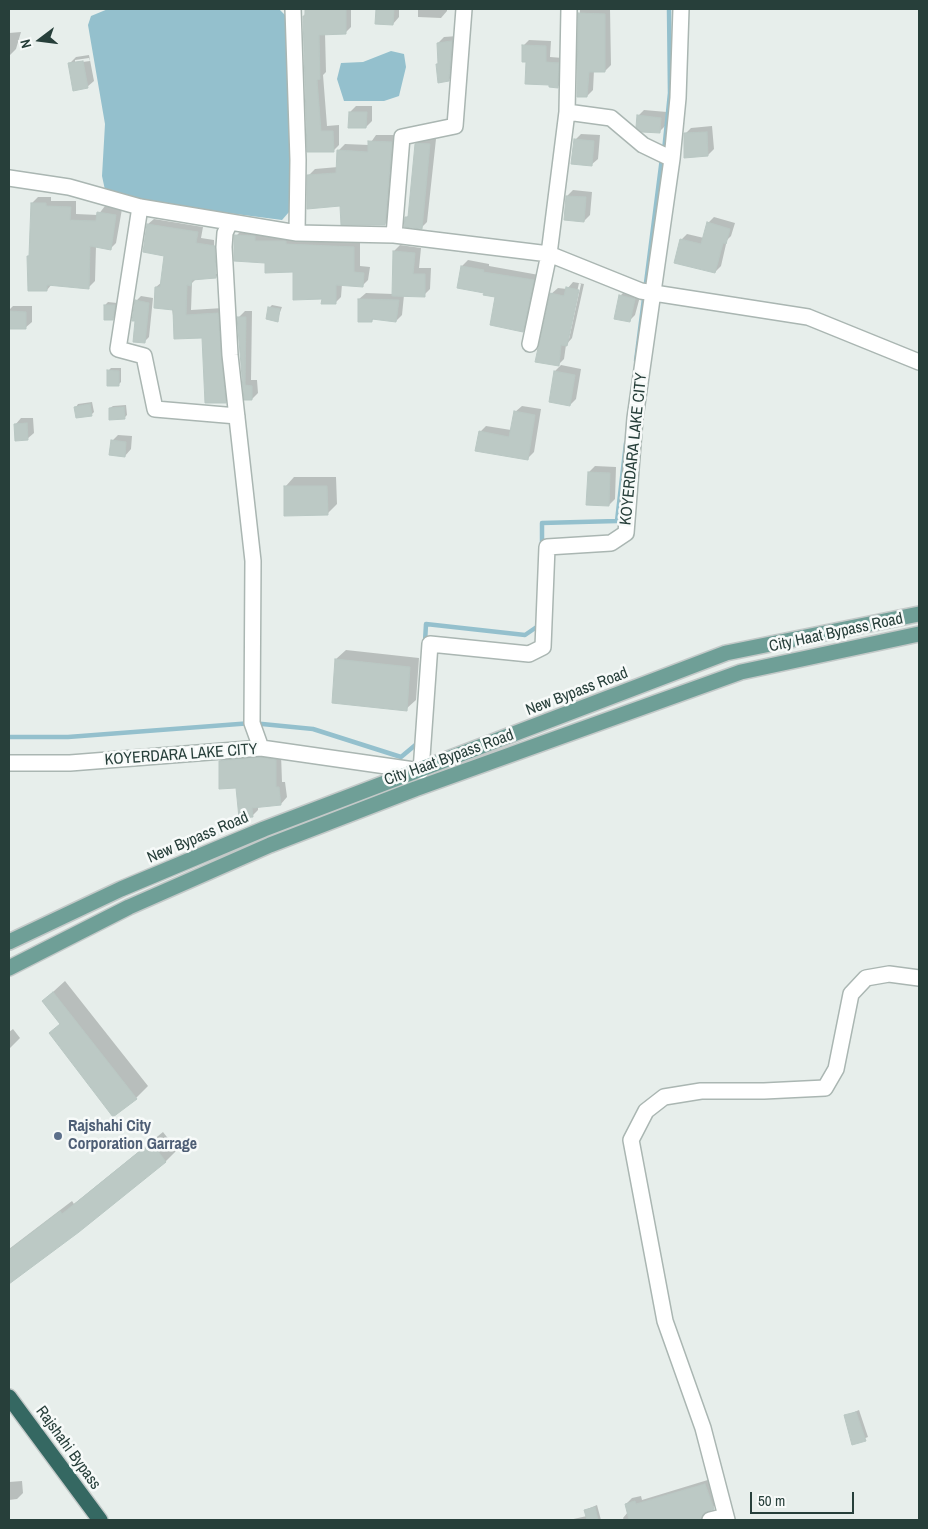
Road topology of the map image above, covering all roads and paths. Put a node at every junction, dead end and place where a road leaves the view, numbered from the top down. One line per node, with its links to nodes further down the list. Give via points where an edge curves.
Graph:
1 (293, 9): 10 (street)
2 (464, 9): 11 (street, via 455,126 402,137)
3 (569, 9): 5 (street)
4 (680, 9): 6 (street, KOYERDARA LAKE CITY, via 678,98)
5 (567, 112): 6 (street, via 611,118 643,145); 12 (street)
6 (672, 159): 13 (street, KOYERDARA LAKE CITY)
7 (9, 178): 8 (street, via 69,187)
8 (140, 207): 9 (street); 16 (street, via 118,349 144,356 155,409)
9 (230, 222): 10 (street); 16 (street, via 224,247)
10 (297, 233): 11 (street)
11 (394, 235): 12 (street)
12 (549, 254): 13 (street); 14 (street)
13 (648, 292): 15 (street, via 808,317); 21 (street, KOYERDARA LAKE CITY, via 626,532 611,543 547,547 543,647 529,654 430,644)
14 (530, 344)
15 (919, 362)
16 (237, 416): 19 (street, via 253,561 252,723)
17 (919, 614): 21 (main road, New Bypass Road, via 726,653)
18 (919, 634): 23 (main road, City Haat Bypass Road, via 741,672 407,792 270,845 129,907)
19 (261, 748): 20 (street, KOYERDARA LAKE CITY, via 70,763); 21 (street, KOYERDARA LAKE CITY)
20 (9, 763)
21 (421, 771): 22 (main road, New Bypass Road, via 264,829 130,885)
22 (9, 942)
23 (9, 968)
24 (919, 978): 26 (street, via 889,974 866,978 851,994 836,1070 824,1088 701,1091 664,1097 646,1111 631,1140 665,1321 703,1428)
25 (9, 1397): 27 (highway, Rajshahi Bypass)
26 (727, 1518): 28 (street)
27 (100, 1520)
28 (710, 1520)

